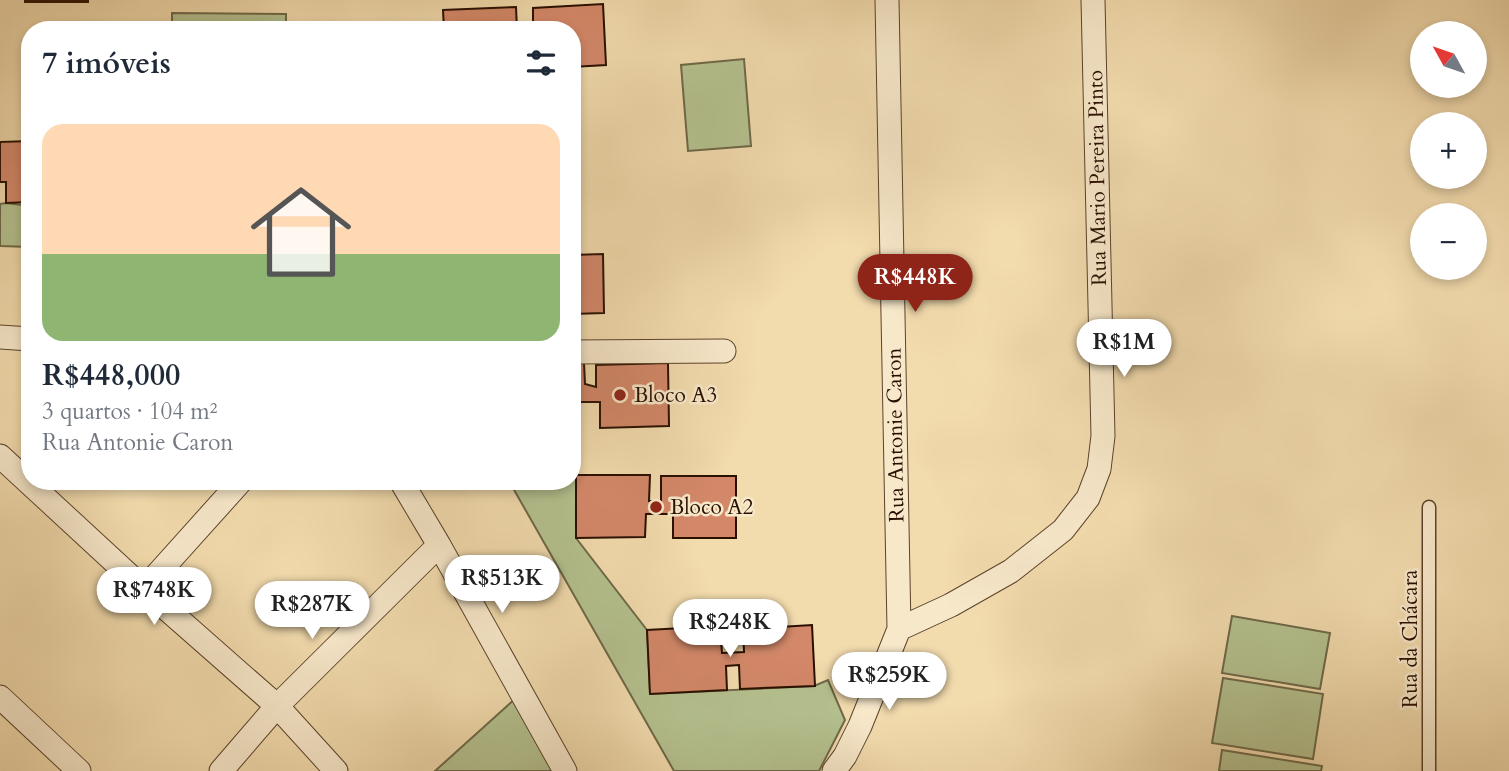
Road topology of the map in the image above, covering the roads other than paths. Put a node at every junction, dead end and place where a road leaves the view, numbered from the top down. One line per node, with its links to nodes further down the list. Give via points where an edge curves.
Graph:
1 (887, 0): 15 (street, Rua Antonie Caron)
2 (1093, 0): 15 (street, Rua Mario Pereira Pinto, via 1103,436 1099,469 1088,498 1063,530 1011,571)
3 (0, 337): 4 (street)
4 (21, 338)
5 (724, 351): 6 (street)
6 (581, 352)
7 (0, 456): 8 (street)
8 (21, 475)
9 (37, 490): 14 (street)
10 (233, 490): 14 (street)
11 (406, 490): 13 (street)
12 (1429, 507): 23 (lane, Rua da Chácara)
13 (439, 545): 17 (street); 21 (street)
14 (144, 589): 17 (street)
15 (899, 629): 22 (street, Rua Antonie Caron, via 860,726)
16 (0, 697): 18 (street)
17 (277, 706): 19 (street); 20 (street)
18 (79, 771)
19 (221, 771)
20 (336, 771)
21 (565, 771)
22 (834, 771)
23 (1429, 771)

